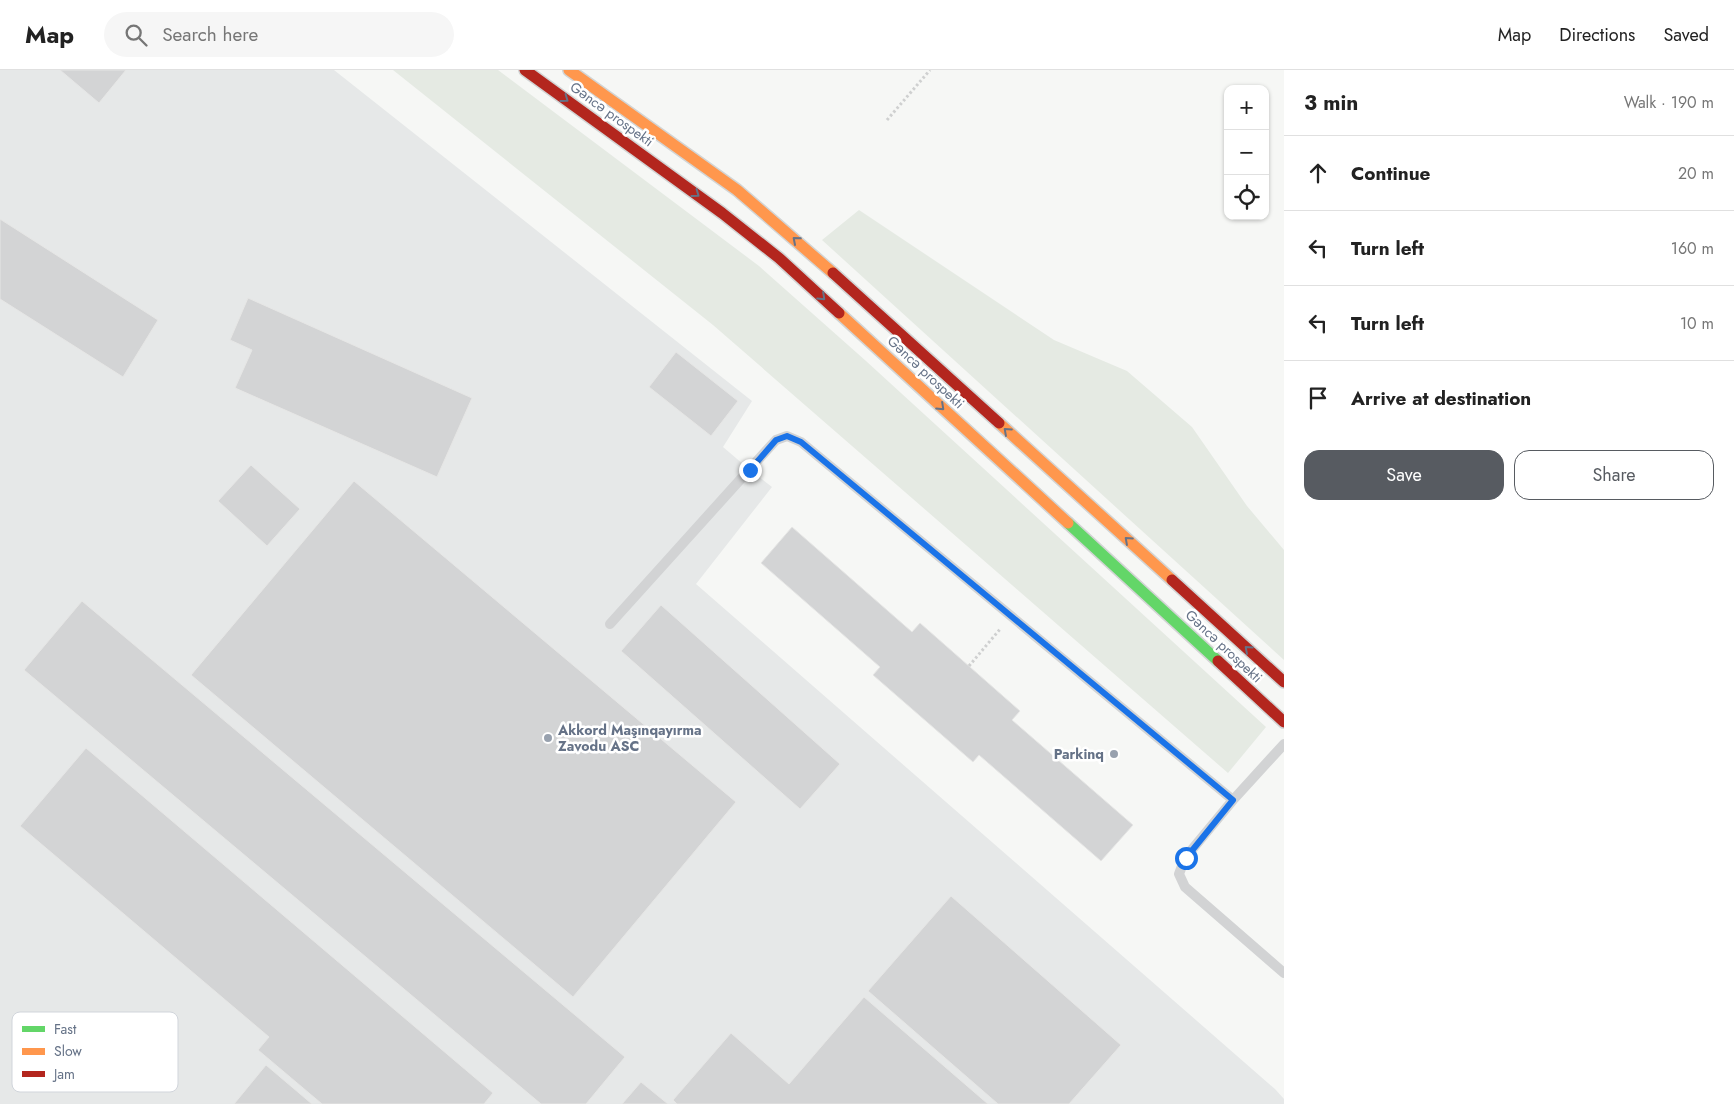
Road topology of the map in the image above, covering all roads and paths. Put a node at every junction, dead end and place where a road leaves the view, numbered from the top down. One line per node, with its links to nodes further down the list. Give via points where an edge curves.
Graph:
1 (525, 70): 9 (main road, Gəncə prospekti, one-way to 9, via 780,258)
2 (569, 70): 8 (main road, Gəncə prospekti, one-way to 2, via 794,238 736,190)
3 (930, 70): 4 (path)
4 (887, 120)
5 (1011, 616): 6 (lane, via 801,442 787,436 776,440); 7 (path); 11 (lane)
6 (610, 624)
7 (969, 666)
8 (1284, 682)
9 (1284, 722)
10 (1284, 744): 11 (lane)
11 (1233, 800): 12 (lane, via 1186,858 1179,874 1185,887)
12 (1284, 972)

